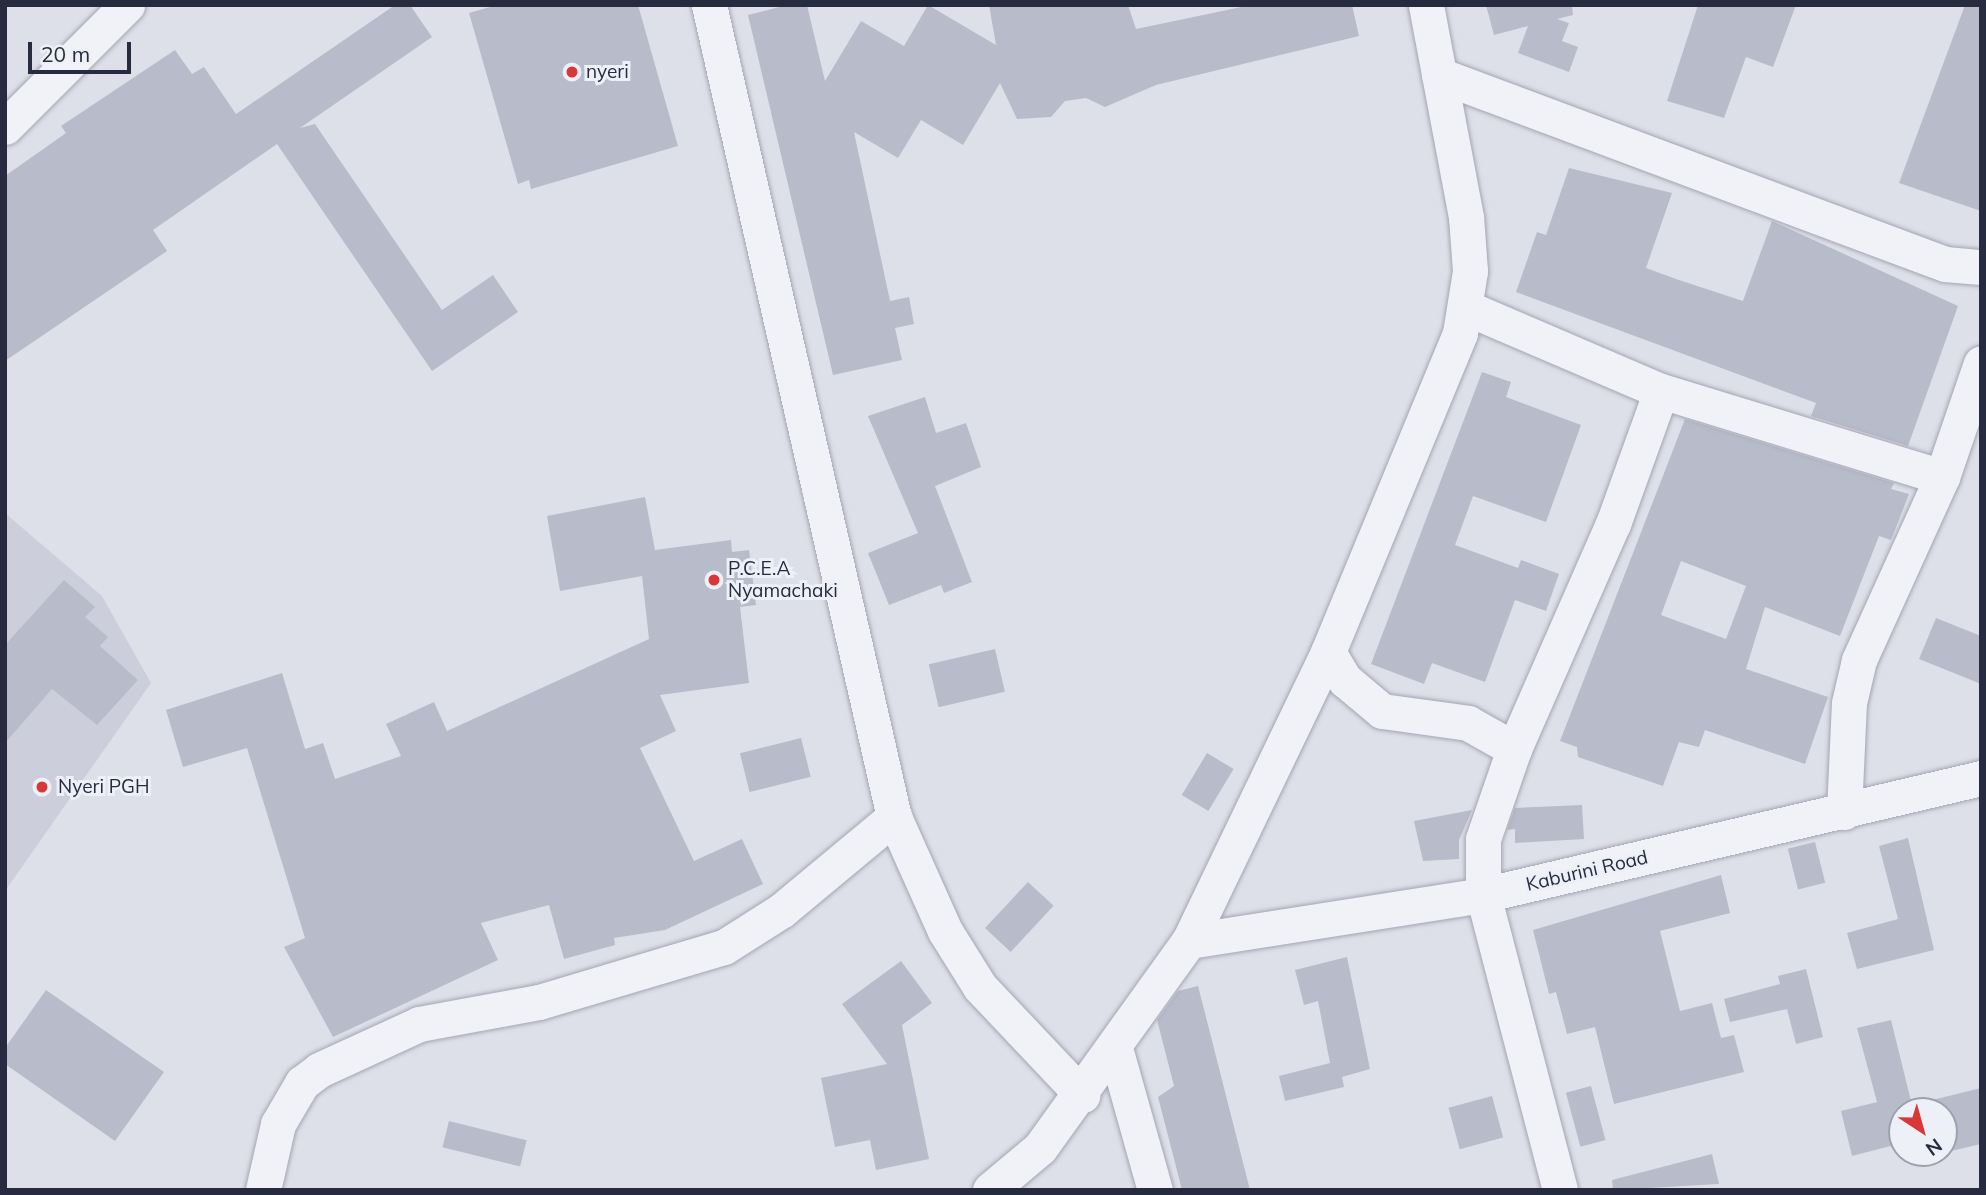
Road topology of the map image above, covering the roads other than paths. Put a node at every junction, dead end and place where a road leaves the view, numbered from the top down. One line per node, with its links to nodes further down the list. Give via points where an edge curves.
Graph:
1 (127, 5): 5 (street)
2 (709, 5): 15 (street)
3 (1426, 5): 4 (street)
4 (1439, 75): 6 (street, via 1933,260); 7 (street, via 1466,217)
5 (5, 127)
6 (1981, 267)
7 (1467, 308): 9 (street); 11 (street)
8 (1981, 363): 10 (street)
9 (1661, 391): 10 (street); 12 (street, via 1613,524)
10 (1942, 477): 14 (street, via 1859,660 1849,703)
11 (1328, 652): 12 (street, via 1345,680 1382,711 1468,723); 17 (street)
12 (1514, 748): 16 (street, via 1483,839)
13 (1979, 784): 14 (street, Kaburini Road)
14 (1844, 812): 16 (street, Kaburini Road)
15 (894, 817): 19 (street, via 930,901 981,988); 20 (street, via 782,910 724,947 539,1002 419,1024 319,1070 302,1083 278,1124)
16 (1483, 895): 17 (street, Kaburini Road); 23 (street)
17 (1189, 941): 18 (street)
18 (1115, 1048): 19 (street); 22 (street)
19 (1082, 1095): 21 (street, via 1040,1148)
20 (263, 1190)
21 (990, 1190)
22 (1155, 1190)
23 (1560, 1190)

